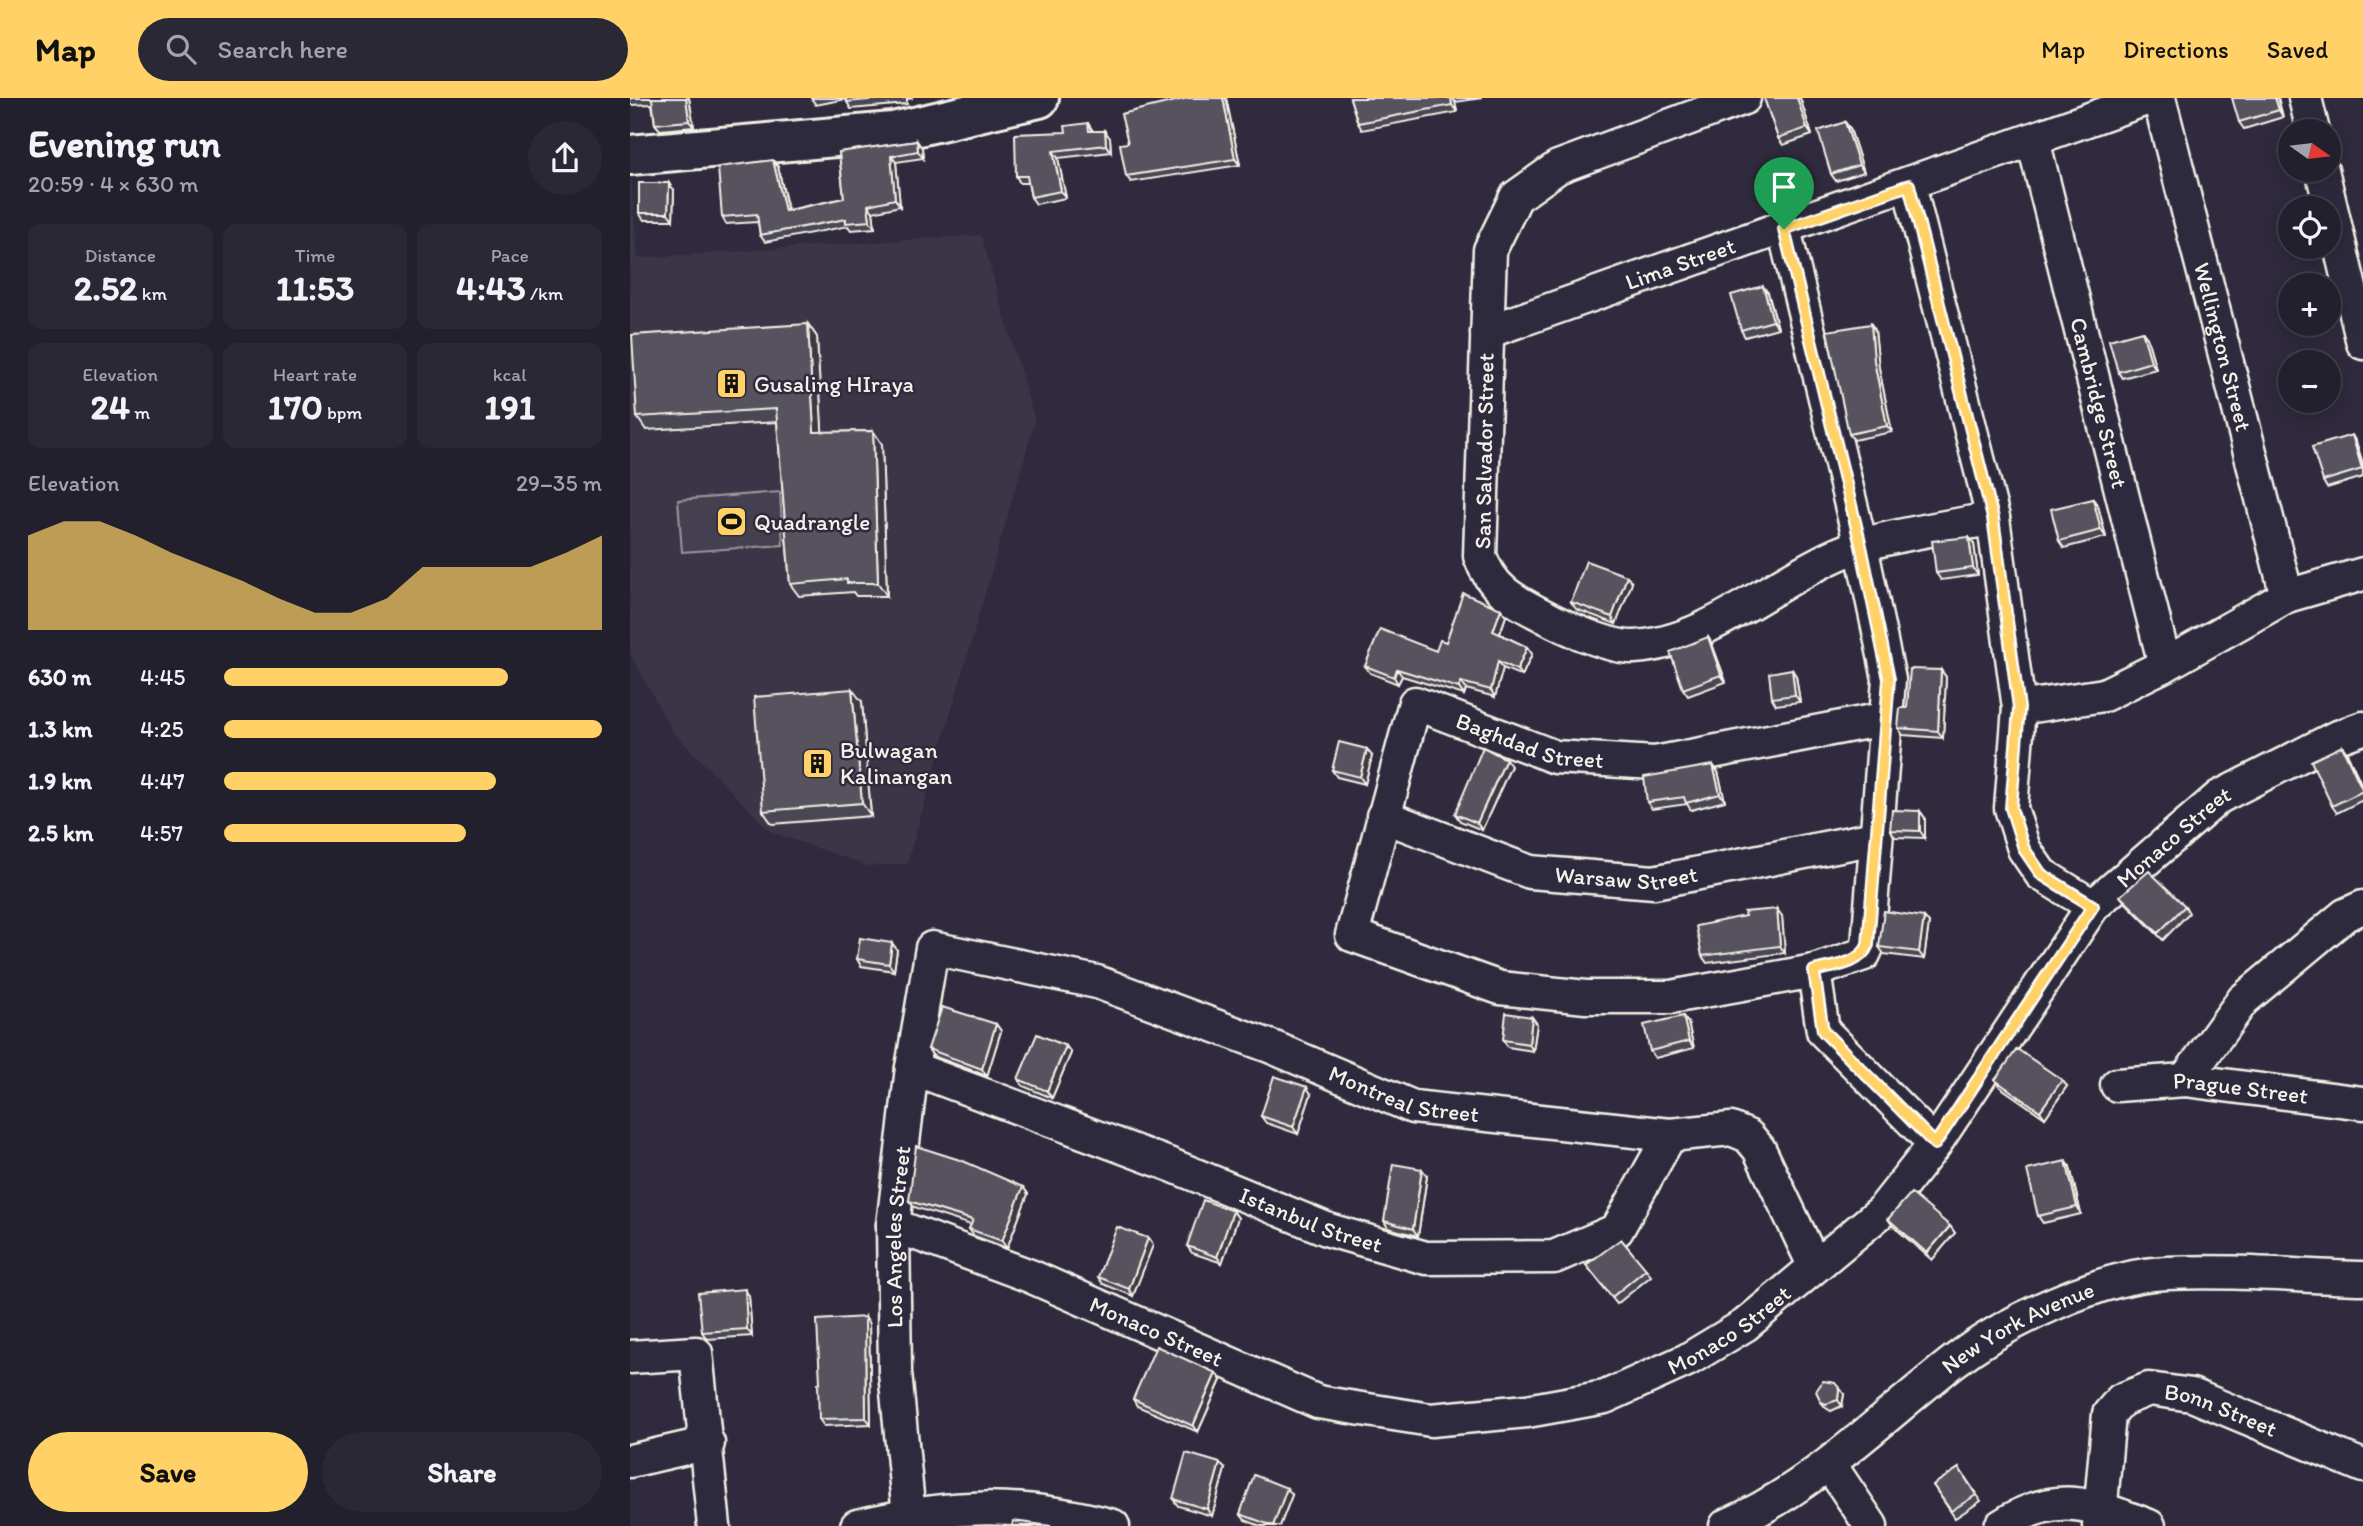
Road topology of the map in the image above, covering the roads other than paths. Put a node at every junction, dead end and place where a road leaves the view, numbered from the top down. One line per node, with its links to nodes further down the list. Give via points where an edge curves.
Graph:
1 (1039, 98): 8 (main road, via 893,132)
2 (1744, 98): 12 (street, San Salvador Street, via 1558,167 1516,197 1490,250)
3 (2149, 98): 7 (street, Lima Street)
4 (2159, 98): 17 (street, Wellington Street)
5 (2305, 98): 6 (street)
6 (2310, 119)
7 (2033, 140): 10 (street, Lima Street); 18 (street, Cambridge Street)
8 (630, 155)
9 (2325, 182): 13 (street)
10 (1909, 185): 11 (street, Lima Street); 14 (street)
11 (1784, 229): 12 (street, Lima Street); 15 (street)
12 (1487, 332): 15 (street, San Salvador Street, via 1480,556 1488,578 1519,603 1572,631 1632,648 1687,636 1808,569)
13 (2363, 343)
14 (1993, 518): 15 (street, San Salvador Street); 19 (street)
15 (1861, 546): 20 (street, via 1889,679)
16 (2363, 573): 17 (street)
17 (2287, 596): 18 (street)
18 (2165, 665): 19 (street, via 2104,695)
19 (2019, 708): 24 (street, via 2011,808 2024,849 2041,874)
20 (1883, 719): 22 (street, Baghdad Street, via 1655,763 1555,757 1415,703); 23 (street)
21 (2363, 729): 24 (street, Monaco Street, via 2335,738 2220,797)
22 (1382, 816): 23 (street, Warsaw Street, via 1530,872 1654,882); 27 (street, Baghdad Street, via 1352,934 1500,988 1586,997 1671,997)
23 (1875, 838): 27 (street, via 1864,954)
24 (2093, 906): 33 (street, Monaco Street)
25 (2363, 907): 29 (street, via 2345,915 2243,1000)
26 (932, 948): 28 (street, Los Angeles Street); 32 (street, Montreal Street, via 1097,982 1272,1047 1413,1107)
27 (1814, 971): 33 (street, via 1823,1031)
28 (912, 1068): 32 (street, Istanbul Street, via 1329,1230 1426,1258 1554,1257 1617,1230); 34 (street, Los Angeles Street)
29 (2185, 1080): 30 (street, Prague Street); 31 (street, Prague Street)
30 (2117, 1085)
31 (2363, 1103)
32 (1670, 1135): 35 (street, Montreal Street, via 1731,1129 1748,1136 1759,1149)
33 (1935, 1144): 35 (street, Monaco Street, via 1882,1211)
34 (892, 1225): 35 (street, Monaco Street, via 1030,1276 1318,1402 1431,1420 1527,1411 1605,1397 1687,1360 1733,1332); 43 (street, Los Angeles Street, via 895,1372)
35 (1814, 1265)
36 (2363, 1278): 40 (street, New York Avenue, via 2164,1273 2112,1284 2041,1309 2000,1330 1957,1359)
37 (630, 1357): 38 (street, via 696,1353)
38 (708, 1443): 39 (street); 44 (street)
39 (630, 1461)
40 (1830, 1465): 47 (street, New York Avenue, via 1752,1515); 48 (street)
41 (2363, 1466): 42 (street, Bonn Street, via 2192,1395 2148,1389 2121,1400 2109,1414)
42 (2100, 1517): 49 (street, via 2079,1502 2045,1504 2021,1512); 50 (street)
43 (910, 1520): 45 (street); 46 (street, via 989,1506 1068,1514)
44 (714, 1526)
45 (857, 1526)
46 (1113, 1526)
47 (1726, 1526)
48 (1871, 1526)
49 (2001, 1526)
50 (2149, 1526)

